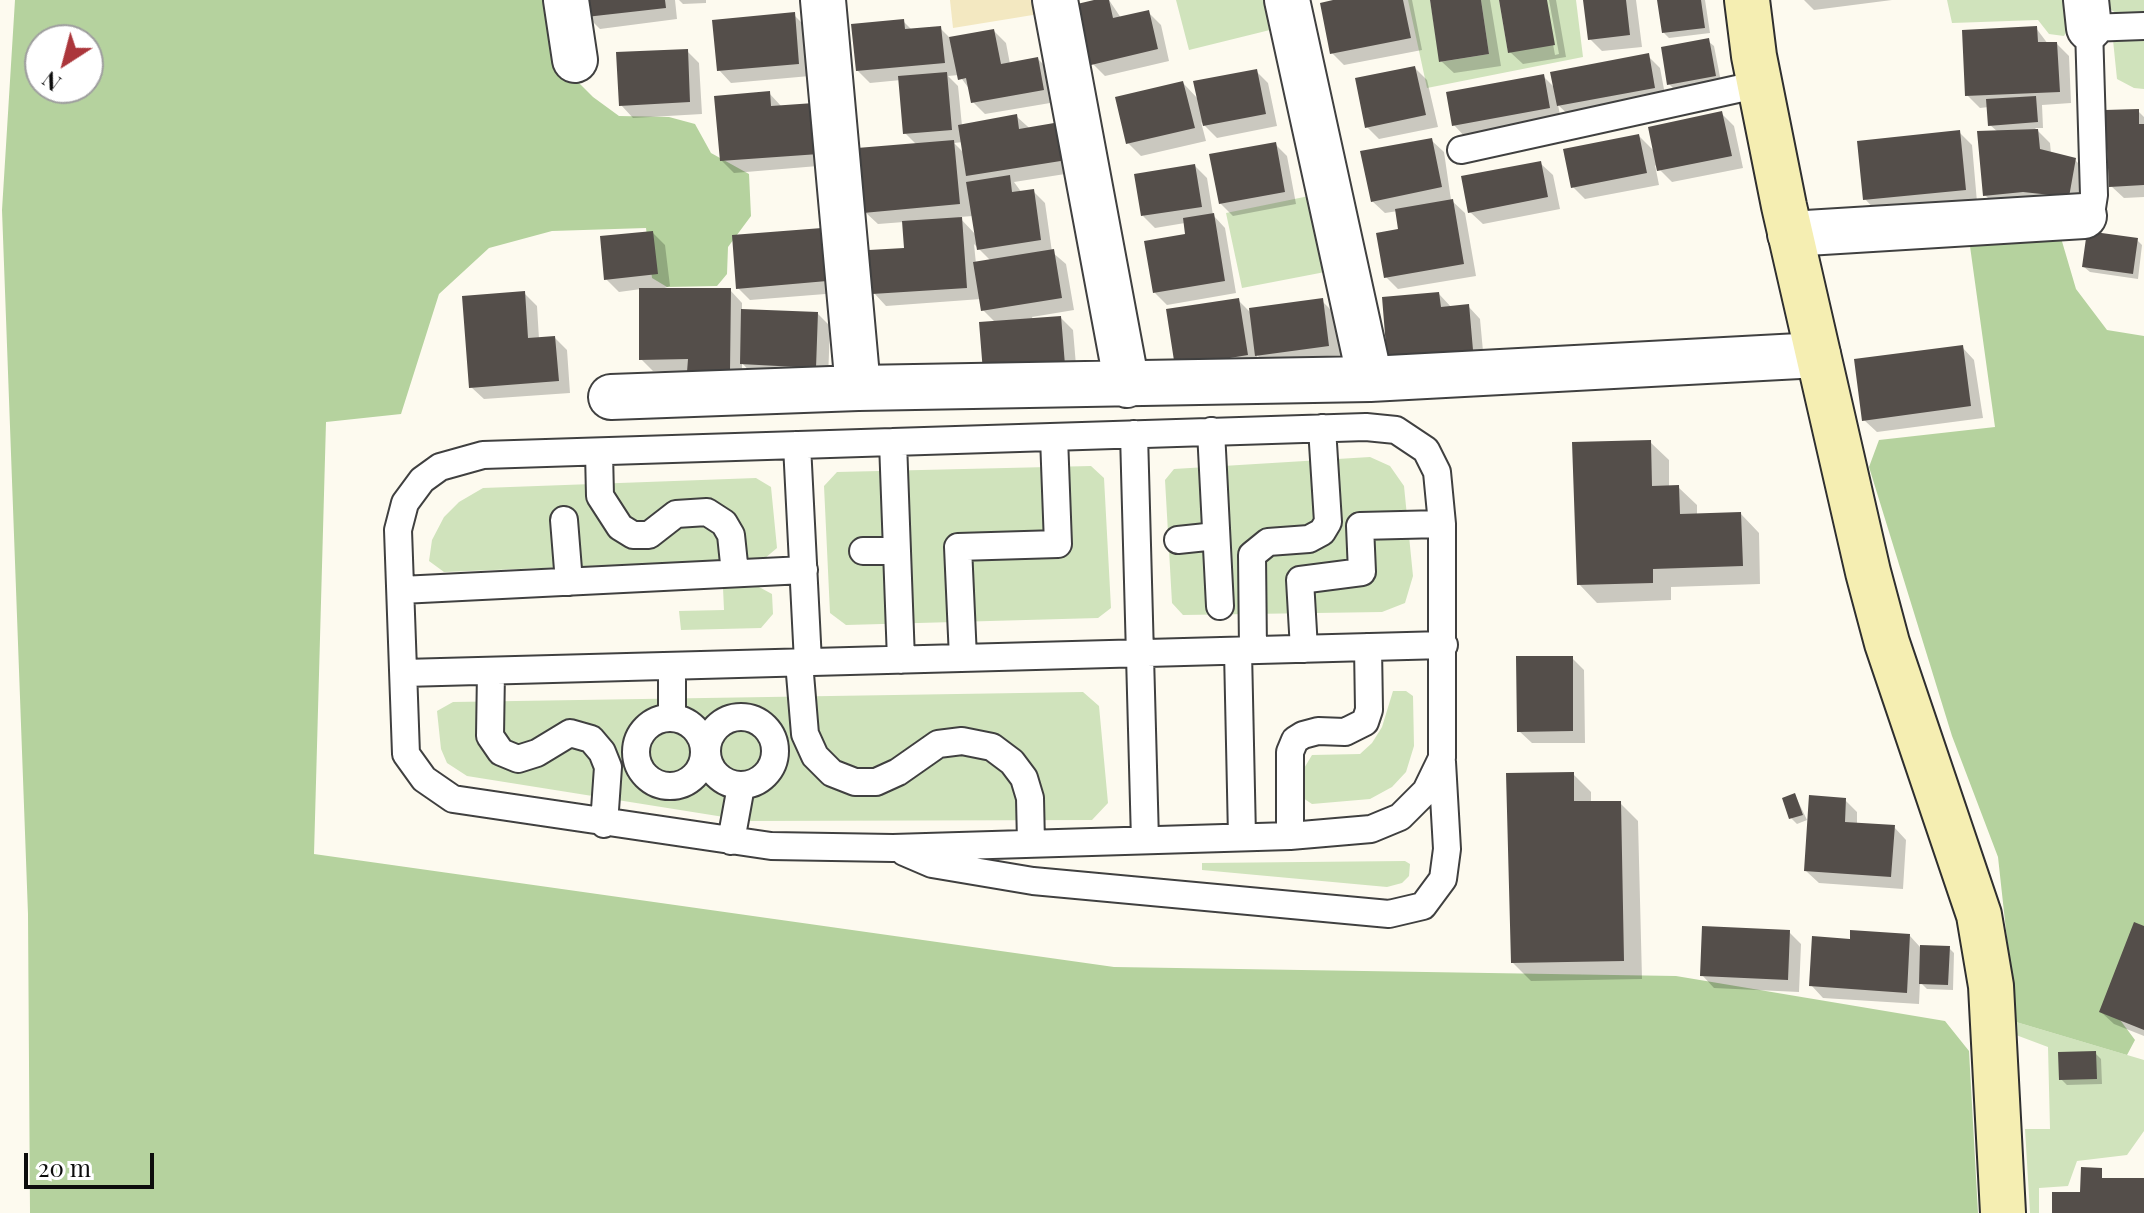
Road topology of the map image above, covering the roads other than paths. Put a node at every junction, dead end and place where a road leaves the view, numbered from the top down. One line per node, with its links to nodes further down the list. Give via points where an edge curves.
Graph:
1 (566, 0): 8 (street)
2 (823, 0): 16 (street)
3 (1055, 0): 15 (street)
4 (1287, 0): 14 (street)
5 (1747, 0): 9 (street)
6 (2088, 14): 7 (lane); 11 (lane, via 2094,195)
7 (2144, 26)
8 (575, 60)
9 (1760, 84): 10 (lane); 12 (street)
10 (1461, 150)
11 (2084, 216): 12 (street)
12 (1790, 234): 13 (street)
13 (1818, 355): 14 (street); 58 (street, via 1887,643 1979,915 1991,986)
14 (1370, 379): 15 (street)
15 (1127, 385): 16 (street)
16 (858, 388): 17 (street)
17 (611, 397)
18 (1322, 428): 19 (lane); 26 (lane, via 1396,430 1426,450 1437,472); 39 (lane, via 1328,522 1309,539 1268,542 1252,555)
19 (1211, 431): 20 (lane); 27 (lane)
20 (1134, 434): 21 (lane); 40 (lane)
21 (1054, 437): 22 (lane); 41 (lane, via 1058,544 958,547)
22 (893, 442): 23 (lane); 30 (lane)
23 (797, 445): 24 (lane); 31 (lane)
24 (599, 452): 32 (lane, via 600,496 620,527 633,535 649,535 676,514 707,512 731,535); 34 (lane, via 483,455 440,467 405,503 398,530)
25 (564, 520): 33 (lane)
26 (1442, 524): 36 (lane); 38 (lane, via 1360,526 1362,572 1300,580)
27 (1216, 536): 28 (lane); 35 (lane)
28 (1178, 540)
29 (863, 551): 30 (lane)
30 (897, 551): 42 (lane)
31 (804, 570): 32 (lane); 43 (lane)
32 (735, 573): 33 (lane)
33 (569, 582): 34 (lane)
34 (401, 590): 46 (lane)
35 (1220, 606)
36 (1444, 645): 37 (lane); 49 (lane)
37 (1368, 647): 38 (lane); 52 (lane, via 1365,722 1345,732 1318,731 1295,740 1290,752)
38 (1304, 649): 39 (lane)
39 (1246, 650): 40 (lane); 53 (lane)
40 (1140, 652): 41 (lane); 54 (lane)
41 (963, 658): 42 (lane)
42 (901, 660): 43 (lane)
43 (803, 662): 44 (lane); 56 (lane, via 805,734 815,756 832,773 855,782 876,782 938,744 962,741 992,747 1024,778)
44 (672, 666): 45 (lane); 47 (lane)
45 (491, 671): 46 (lane); 51 (lane, via 490,736 501,752 518,759 570,733 591,739 602,752 608,767)
46 (404, 673): 51 (lane, via 406,754 424,779 453,799)
47 (672, 718): 48 (lane, via 693,726); 48 (lane, via 651,723 637,740 638,762 650,780 683,784 700,768)
48 (706, 745): 50 (lane, via 711,768); 50 (lane, via 730,719 753,719 770,731 774,762 761,780)
49 (1442, 758): 52 (lane, via 1426,791 1400,817 1371,829); 57 (lane, via 1447,849 1443,879 1423,906 1389,914 1033,881 932,864)
50 (741, 786): 55 (lane)
51 (604, 824): 55 (lane)
52 (1290, 836): 53 (lane)
53 (1242, 837): 54 (lane)
54 (1145, 840): 56 (lane)
55 (731, 841): 57 (lane)
56 (1031, 843): 57 (lane)
57 (893, 848)
58 (2003, 1213)

